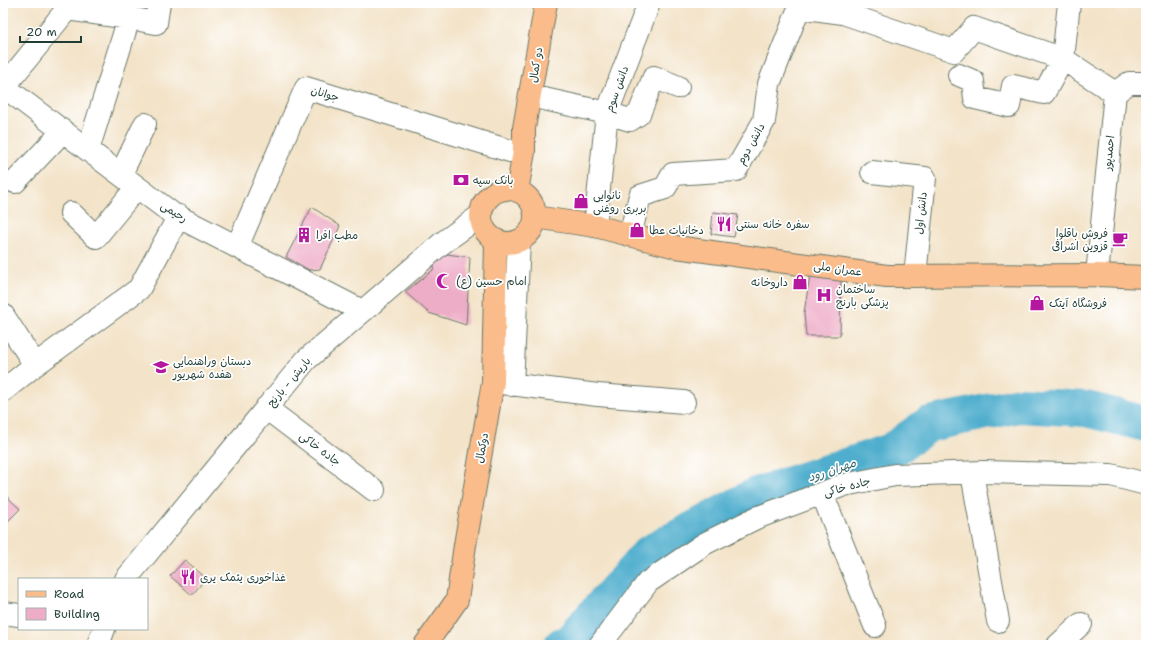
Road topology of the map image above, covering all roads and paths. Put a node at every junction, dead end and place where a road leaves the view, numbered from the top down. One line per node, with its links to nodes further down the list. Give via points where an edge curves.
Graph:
1 (159, 3): 6 (street, via 156,23)
2 (546, 3): 16 (main road, دو کمال)
3 (649, 3): 14 (street, دانش سوم)
4 (1069, 3): 7 (street)
5 (800, 5): 7 (street, via 843,13 954,51 974,28); 29 (street, دانش دوم, via 769,84 764,121 736,170 673,174 665,188 640,196)
6 (129, 18): 10 (street, via 67,9); 18 (street)
7 (1063, 59): 8 (street, via 1044,93 1013,86 1009,106 975,98 973,81); 12 (street)
8 (959, 75)
9 (1146, 83): 12 (street, via 1129,82)
10 (3, 86): 17 (street, رحیمی)
11 (678, 87): 14 (street, via 654,77 639,114 630,120)
12 (1115, 93): 33 (street, احمدپور)
13 (544, 99): 14 (street)
14 (608, 112): 28 (street, دانش سوم)
15 (145, 124): 21 (street)
16 (524, 128): 19 (main road, دو کمال); 23 (main road, دو کمال, via 524,152)
17 (63, 131): 18 (street, رحیمی); 22 (street)
18 (88, 150): 21 (street, رحیمی)
19 (510, 151): 23 (main road, دو کمال); 32 (street, جوانان, via 306,88)
20 (872, 172): 34 (street, دانش اول, via 925,178)
21 (129, 180): 24 (street, via 96,237); 26 (street, رحیمی, via 173,214)
22 (15, 182)
23 (509, 190): 25 (main road, via 492,195 484,204); 27 (main road, via 527,197 533,206)
24 (70, 213)
25 (481, 215): 30 (main road, via 485,230); 36 (street, باریش - بارنج, via 441,244)
26 (180, 216): 32 (street, رحیمی); 38 (street, via 139,289)
27 (535, 218): 28 (main road, عمران ملی); 31 (main road, via 530,232)
28 (595, 226): 29 (main road, عمران ملی)
29 (630, 235): 34 (main road, عمران ملی, via 676,247 887,276)
30 (496, 241): 31 (main road); 39 (main road, دوکمال)
31 (519, 241): 39 (street)
32 (237, 247): 36 (street, رحیمی)
33 (1097, 275): 34 (main road, عمران ملی); 35 (main road, عمران ملی)
34 (915, 276)
35 (1146, 277)
36 (362, 312): 42 (street, باریش - بارنج, via 306,360)
37 (3, 315): 38 (street)
38 (35, 365): 40 (street)
39 (502, 384): 41 (street); 55 (main road, دوکمال, via 465,545 457,600)
40 (3, 391)
41 (684, 402)
42 (266, 408): 45 (street, جاده خاکی); 47 (street, باریش - بارنج)
43 (972, 473): 44 (street, جاده خاکی, via 1111,475); 46 (street, جاده خاکی, via 894,475 844,485); 50 (street)
44 (1146, 484)
45 (374, 490)
46 (822, 493): 52 (street); 56 (street, جاده خاکی, via 756,518 704,544 648,582)
47 (127, 578)
48 (3, 613): 49 (street)
49 (18, 615)
50 (998, 621)
51 (1080, 624): 57 (street)
52 (875, 626)
53 (104, 630): 54 (street)
54 (98, 645)
55 (426, 645)
56 (600, 645)
57 (1058, 645)

